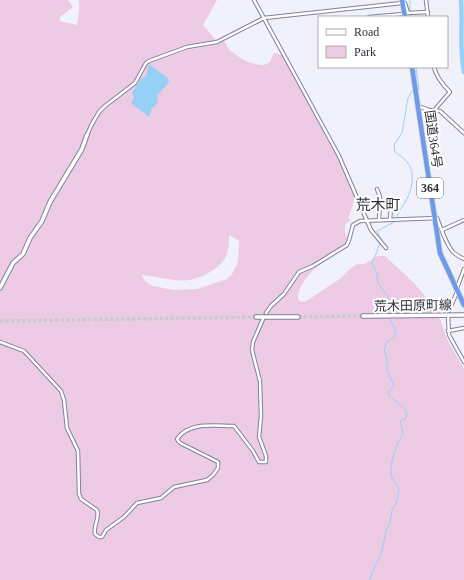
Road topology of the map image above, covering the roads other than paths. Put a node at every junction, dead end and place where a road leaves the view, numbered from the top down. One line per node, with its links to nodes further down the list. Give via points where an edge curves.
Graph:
1 (254, 0): 7 (street)
2 (426, 0): 4 (street)
3 (402, 2): 4 (street, via 405,3 408,13); 5 (highway); 7 (street)
4 (428, 12): 6 (street)
5 (405, 16)
6 (428, 16)
7 (264, 18): 13 (street, via 217,42 188,47 149,60 135,83 99,112); 20 (street, via 339,156)
8 (412, 68): 10 (highway, 国道364号 / 364)
9 (434, 68): 11 (street, via 450,92)
10 (418, 106): 11 (street); 16 (highway, 国道364号 / 364)
11 (436, 110): 12 (street)
12 (464, 133)
13 (88, 135): 25 (street, via 52,198 42,221 23,254 13,263)
14 (377, 189): 15 (street)
15 (380, 204): 17 (street); 18 (street, via 391,206)
16 (434, 218): 18 (street); 21 (street, via 438,219); 26 (highway, 国道364号 / 364, via 440,253)
17 (379, 220): 18 (street); 20 (street)
18 (390, 220)
19 (464, 220): 21 (street)
20 (366, 221): 22 (street); 29 (street, via 355,224 347,245 314,266 299,272)
21 (442, 230): 23 (street, via 451,249)
22 (386, 248)
23 (464, 259)
24 (464, 269): 26 (street)
25 (0, 288)
26 (457, 290): 27 (highway, 国道364号 / 364); 28 (street)
27 (464, 305)
28 (449, 313): 30 (street, 荒木田原町線); 31 (street, 荒木田原町線); 36 (street)
29 (266, 314)
30 (464, 315)
31 (363, 316)
32 (256, 317): 33 (street)
33 (298, 317)
34 (263, 320): 37 (street, via 252,350 260,381 259,437 266,462 259,462 234,426 194,427 177,439 218,462 218,468 213,475 201,483 174,487 158,499 138,503 106,530 102,537 95,534 94,530 97,510 81,499 79,494 78,451 67,428 61,391 24,351)
35 (464, 328): 36 (street)
36 (448, 331): 38 (street)
37 (0, 342)
38 (464, 360)

